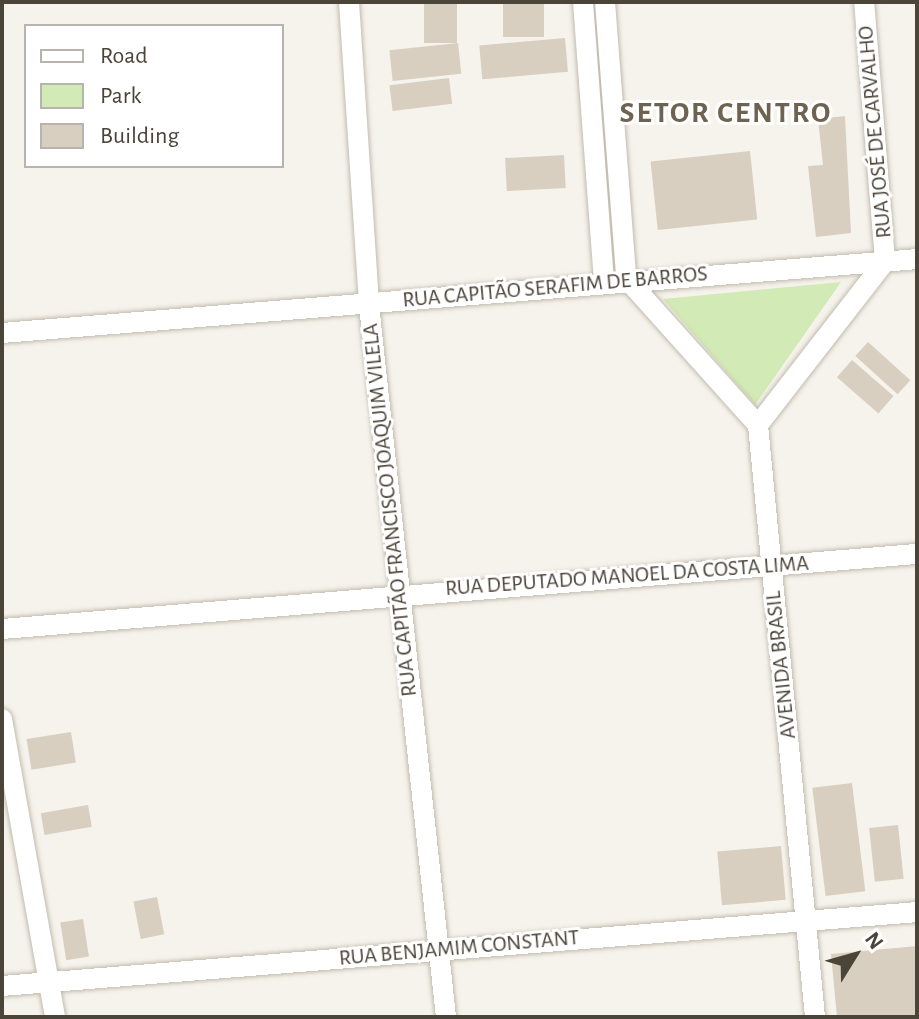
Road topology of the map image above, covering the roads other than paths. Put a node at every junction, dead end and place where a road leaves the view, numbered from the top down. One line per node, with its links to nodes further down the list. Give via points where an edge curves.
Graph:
1 (349, 2): 9 (street, RUA CAPITÃO FRANCISCO JOAQUIM VILELA)
2 (583, 2): 8 (street)
3 (605, 2): 7 (street)
4 (864, 2): 6 (street, RUA JOSÉ DE CARVALHO)
5 (917, 259): 6 (street, RUA CAPITÃO SERAFIM DE BARROS)
6 (885, 261): 7 (street, RUA CAPITÃO SERAFIM DE BARROS); 11 (street)
7 (626, 278): 8 (street, RUA CAPITÃO SERAFIM DE BARROS); 11 (street)
8 (604, 279): 9 (street, RUA CAPITÃO SERAFIM DE BARROS)
9 (369, 305): 10 (street, RUA CAPITÃO SERAFIM DE BARROS); 14 (street, RUA CAPITÃO FRANCISCO JOAQUIM VILELA)
10 (2, 333)
11 (758, 425): 13 (street, AVENIDA BRASIL)
12 (917, 554): 13 (street, RUA DEPUTADO MANOEL DA COSTA LIMA)
13 (771, 565): 14 (street, RUA DEPUTADO MANOEL DA COSTA LIMA); 18 (street, AVENIDA BRASIL)
14 (399, 593): 15 (street, RUA DEPUTADO MANOEL DA COSTA LIMA); 19 (street, RUA CAPITÃO FRANCISCO JOAQUIM VILELA)
15 (2, 629)
16 (2, 719): 20 (street)
17 (917, 912): 18 (street, RUA BENJAMIM CONSTANT)
18 (807, 921): 19 (street, RUA BENJAMIM CONSTANT); 24 (street, AVENIDA BRASIL)
19 (437, 949): 20 (street, RUA BENJAMIM CONSTANT); 23 (street, RUA CAPITÃO FRANCISCO JOAQUIM VILELA)
20 (49, 982): 21 (street, RUA BENJAMIM CONSTANT); 22 (street)
21 (2, 986)
22 (55, 1017)
23 (446, 1017)
24 (815, 1017)

